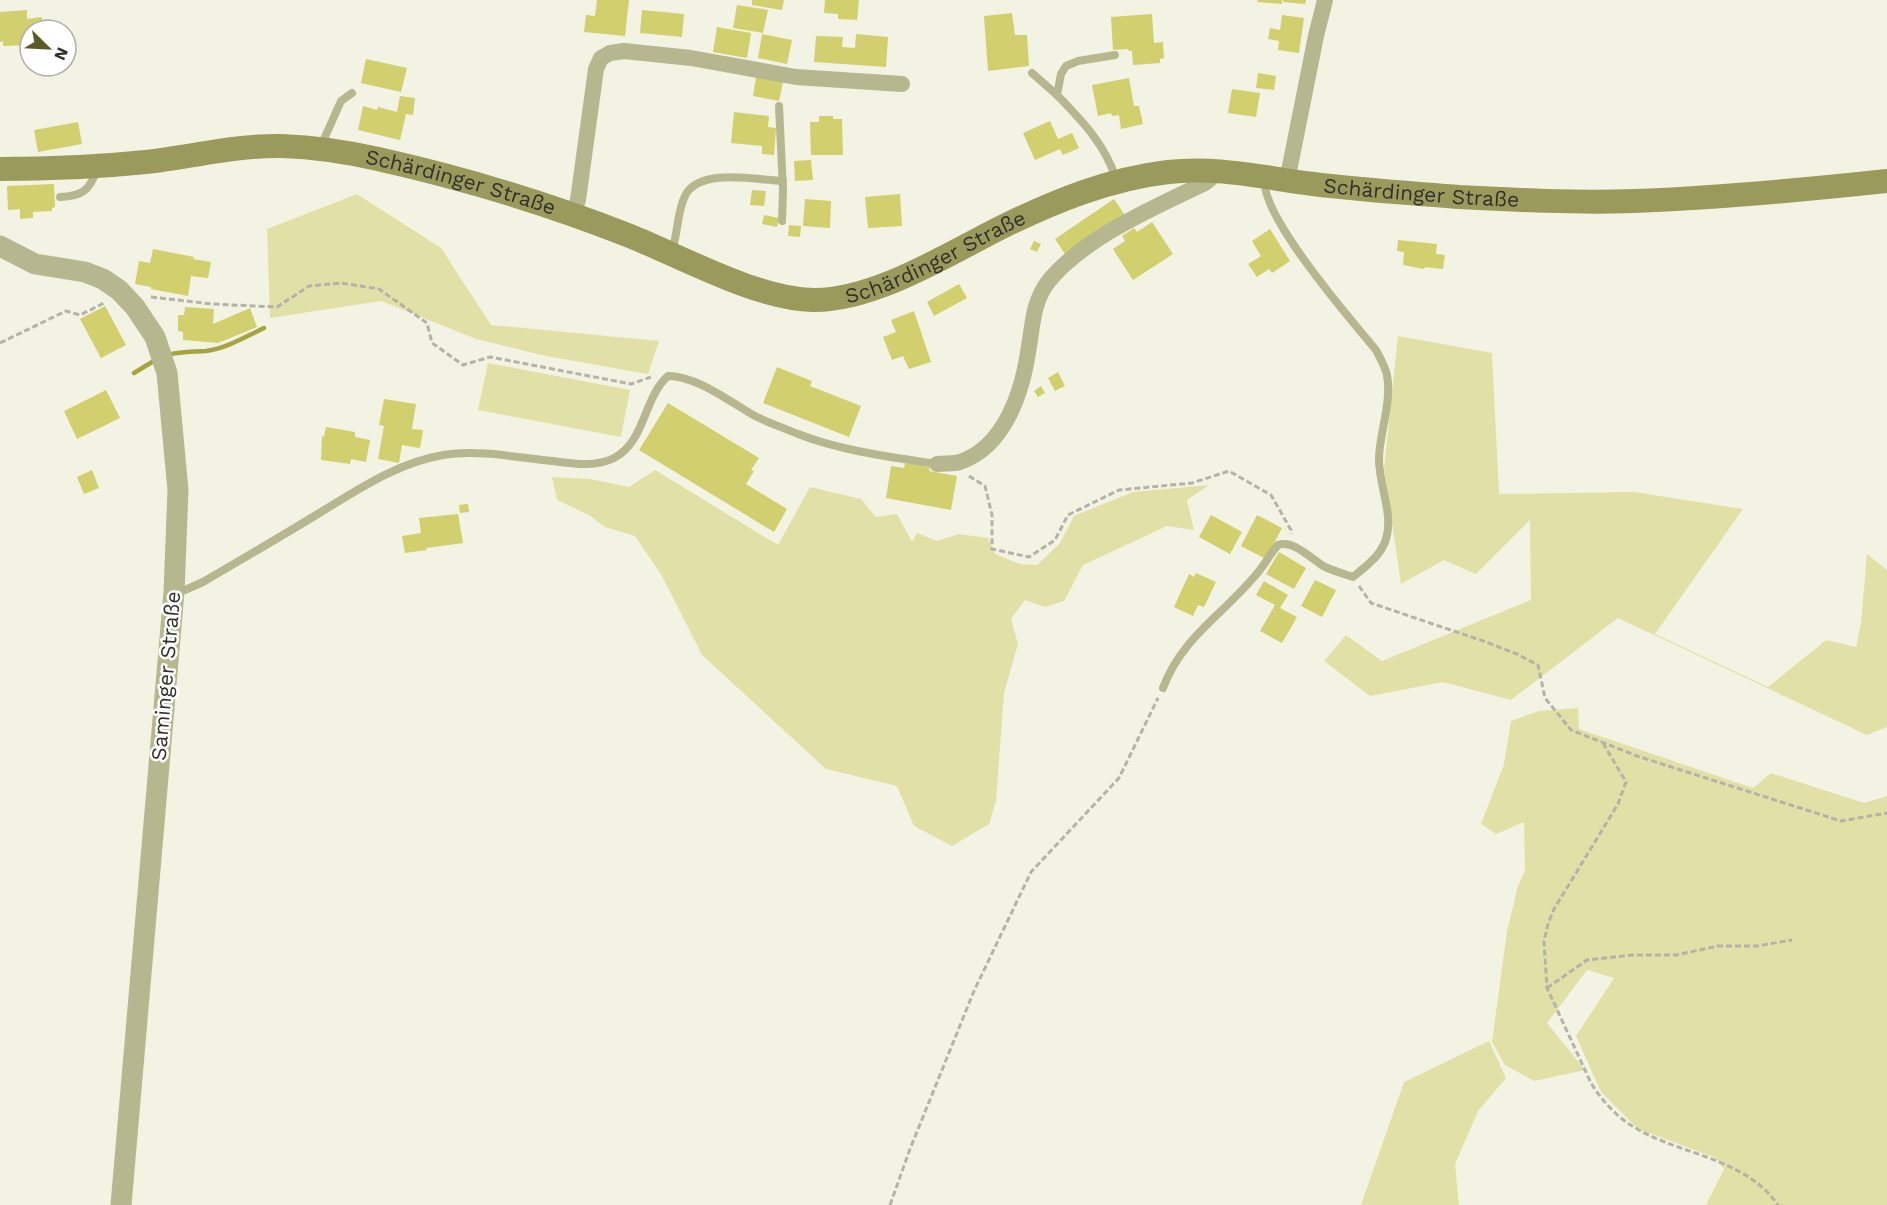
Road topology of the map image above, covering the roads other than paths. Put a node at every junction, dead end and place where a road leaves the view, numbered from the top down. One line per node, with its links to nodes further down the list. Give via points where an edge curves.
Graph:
1 (1325, 0): 13 (street)
2 (1115, 55): 6 (lane, via 1066,66)
3 (1032, 73): 6 (lane)
4 (902, 84): 18 (street, via 796,76 635,52 610,53 601,58 596,69)
5 (352, 93): 8 (lane, via 341,101)
6 (1057, 94): 16 (lane, via 1091,130 1110,161)
7 (779, 106): 15 (lane)
8 (320, 149): 10 (main road, Schärdinger Straße, via 245,148); 18 (main road, Schärdinger Straße, via 458,179)
9 (0, 161): 11 (lane)
10 (98, 166): 11 (main road, Schärdinger Straße); 17 (lane, via 93,182 81,194)
11 (0, 169)
12 (1214, 170): 13 (main road, Schärdinger Straße); 16 (main road, Schärdinger Straße, via 1161,172); 22 (street, via 1205,183 1136,217 1085,249 1049,281 1034,311 1024,373 1003,426 975,455)
13 (1277, 179): 14 (main road, Schärdinger Straße, via 1351,189 1568,202 1705,196); 24 (lane, via 1264,185 1267,198 1315,275 1376,350 1387,376 1379,459 1388,531 1380,552 1353,577 1324,566 1290,544 1278,545 1254,578 1186,645)
14 (1887, 181)
15 (783, 182): 19 (lane); 21 (lane, via 709,178 693,186 681,207)
16 (1117, 182): 21 (main road, Schärdinger Straße, via 1061,199 887,283 836,299 780,296)
17 (60, 197)
18 (573, 215): 21 (main road, Schärdinger Straße)
19 (782, 221)
20 (0, 246): 23 (street, Saminger Straße, via 35,264 103,279 146,321 159,346 167,373 178,490)
21 (671, 253)
22 (937, 464): 23 (lane, via 850,450 801,435 696,383 668,376 637,434 625,450 605,462 584,464 477,454 426,459 383,475 203,582)
23 (174, 592): 25 (street, Saminger Straße)
24 (1163, 688)
25 (121, 1205)

